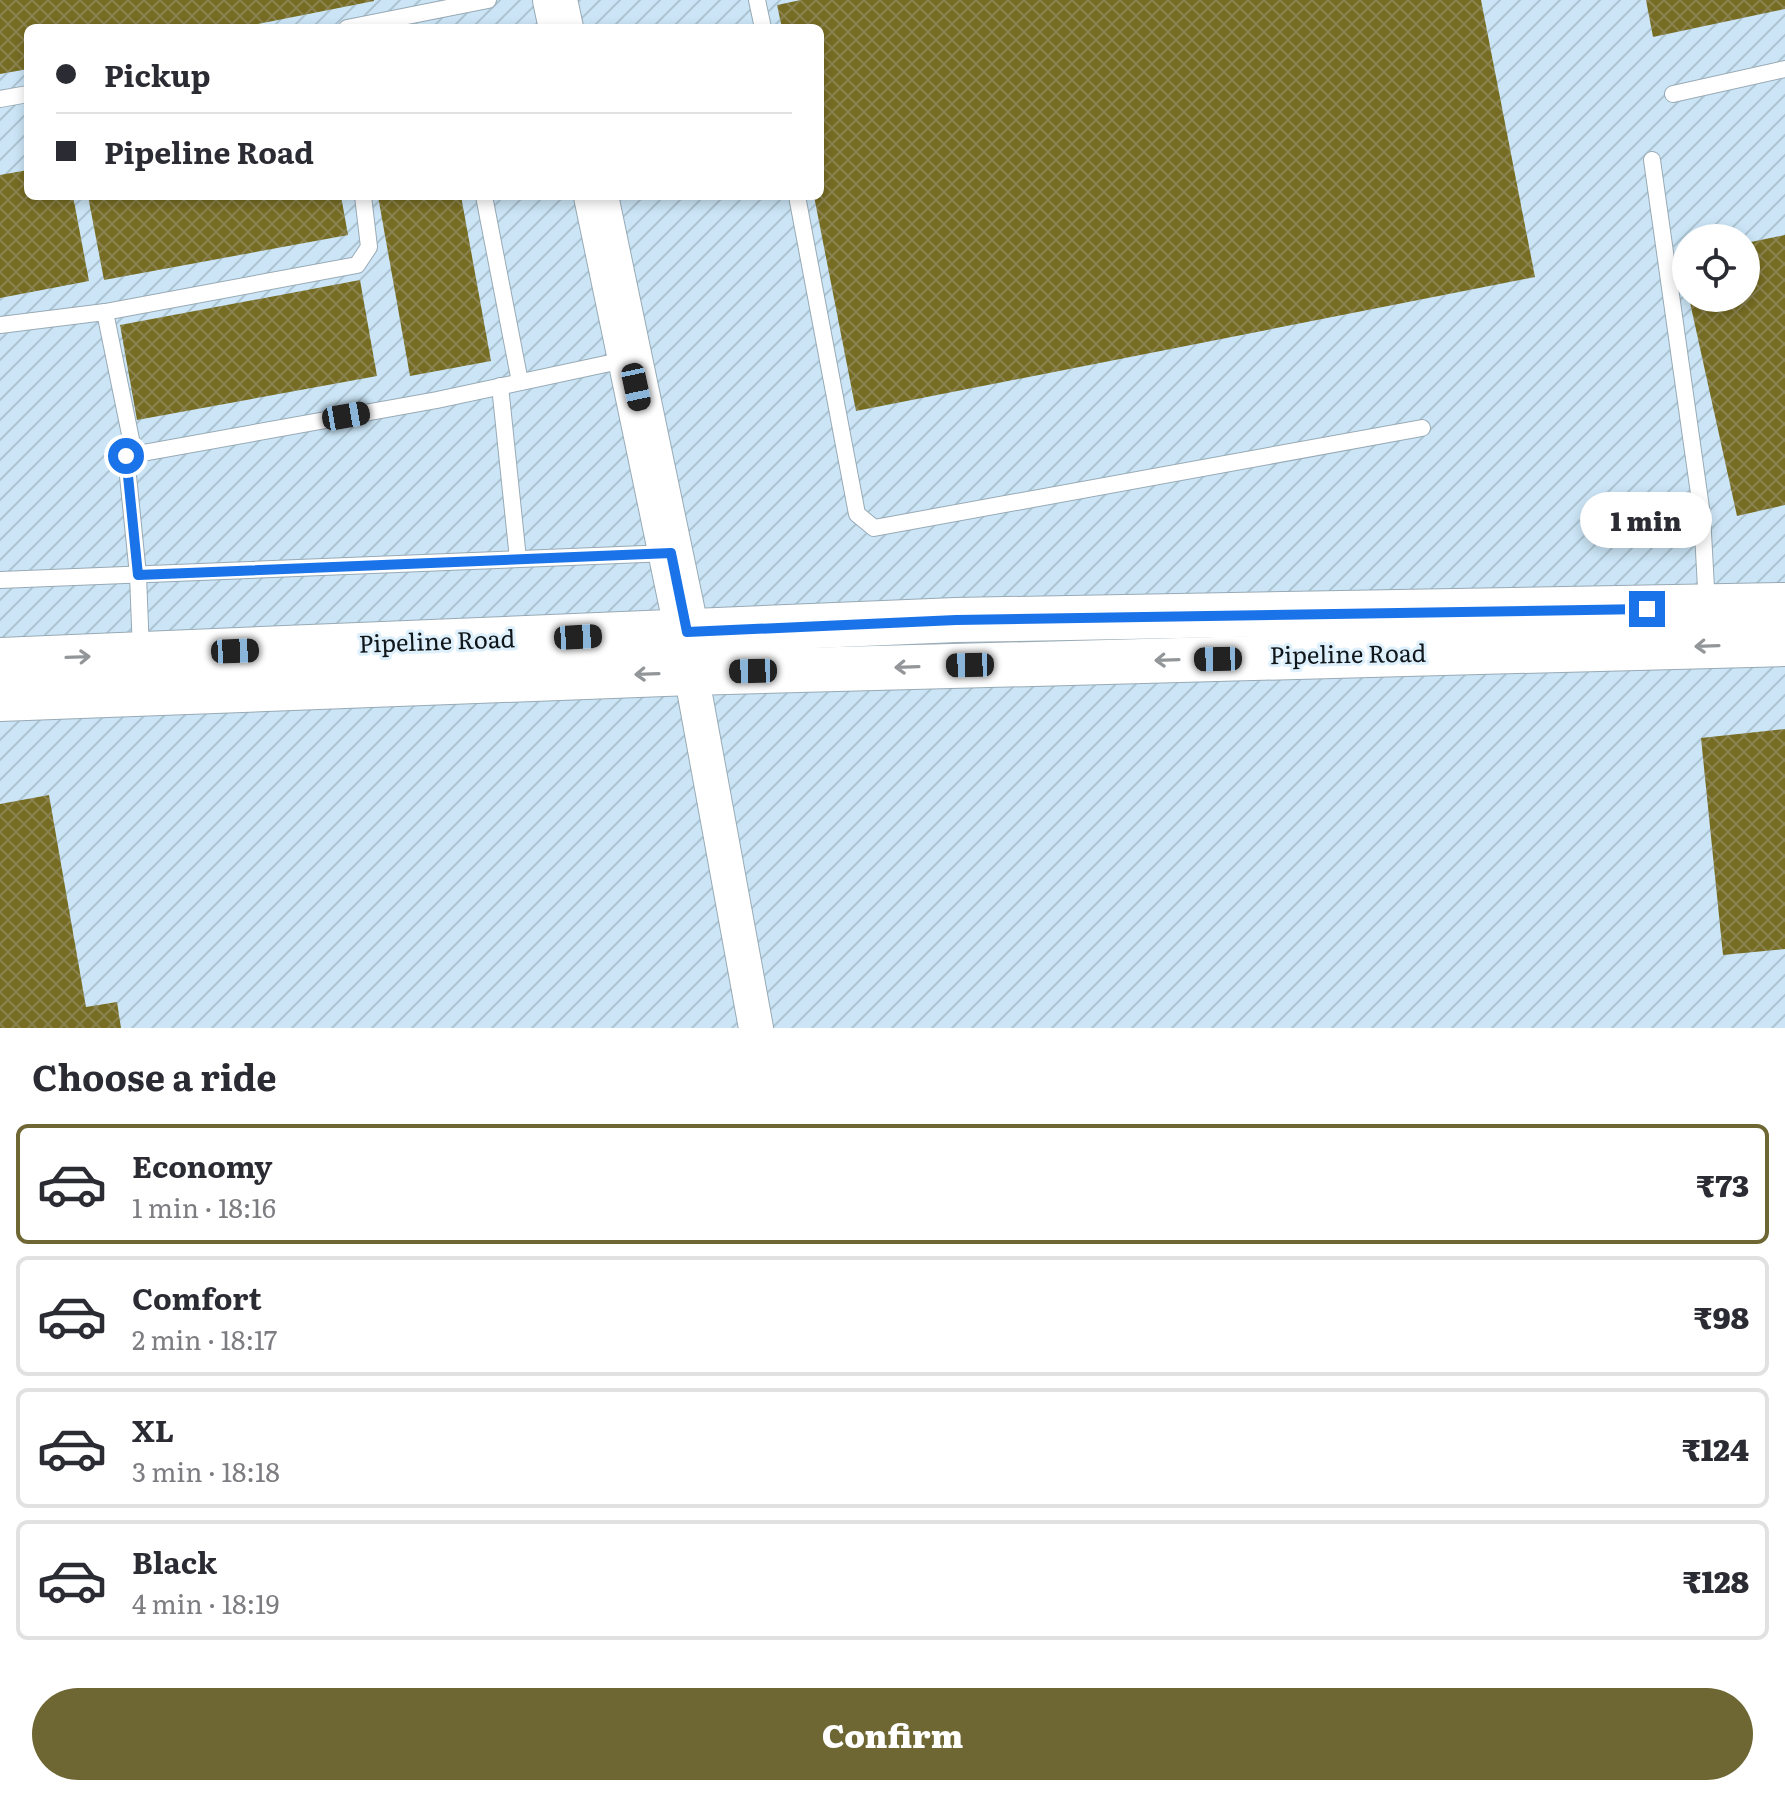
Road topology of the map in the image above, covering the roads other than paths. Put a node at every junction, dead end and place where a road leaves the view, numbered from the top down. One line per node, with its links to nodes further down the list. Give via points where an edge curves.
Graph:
1 (488, 0): 4 (lane)
2 (555, 0): 5 (main road)
3 (757, 0): 6 (lane)
4 (367, 24)
5 (560, 24)
6 (762, 24)
7 (1785, 69): 8 (lane)
8 (1673, 94)
9 (24, 95): 10 (lane)
10 (0, 99)
11 (1652, 160): 28 (lane, via 1702,515)
12 (363, 200): 16 (lane, via 369,247 357,265)
13 (485, 200): 19 (lane)
14 (597, 200): 18 (main road)
15 (798, 200): 21 (lane, via 857,514 874,528)
16 (105, 312): 17 (lane); 22 (lane)
17 (0, 325)
18 (630, 359): 19 (lane); 23 (main road)
19 (520, 382): 20 (lane)
20 (500, 386): 22 (lane); 24 (lane)
21 (1422, 428)
22 (134, 454): 25 (lane, via 126,456)
23 (671, 553): 24 (lane); 31 (main road)
24 (518, 559): 25 (lane)
25 (138, 575): 26 (lane); 32 (lane)
26 (0, 580)
27 (1785, 605): 28 (main road, Pipeline Road)
28 (1708, 608): 29 (main road, Pipeline Road)
29 (1405, 633): 30 (main road, Pipeline Road, one-way to 29); 31 (main road, Pipeline Road)
30 (1785, 644)
31 (689, 652): 32 (main road, Pipeline Road); 34 (main road, Pipeline Road, one-way to 34); 35 (street)
32 (141, 654): 33 (main road, Pipeline Road, one-way to 32)
33 (0, 660)
34 (0, 699)
35 (756, 1028)

